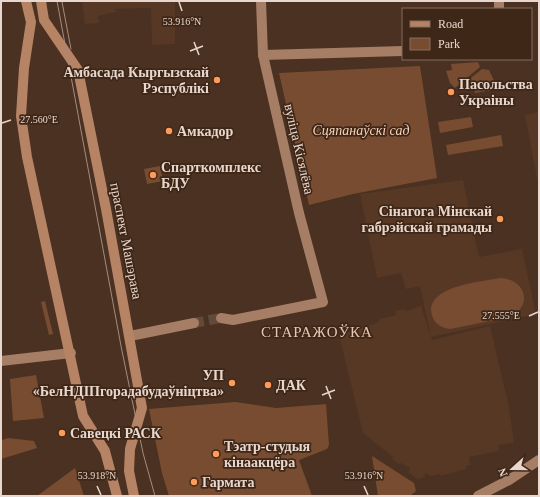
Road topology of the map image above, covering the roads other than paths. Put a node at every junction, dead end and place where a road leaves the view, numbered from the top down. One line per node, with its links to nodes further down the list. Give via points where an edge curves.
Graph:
1 (26, 1): 5 (main road)
2 (41, 1): 4 (main road, праспект Машэрава)
3 (261, 1): 7 (street, вуліца Кісялёва)
4 (43, 14): 5 (main road); 10 (main road, праспект Машэрава, via 44,20 78,70)
5 (29, 17): 11 (main road, via 31,22 24,68 21,116 27,157)
6 (402, 51): 7 (street)
7 (263, 55): 8 (street, вуліца Кісялёва, via 299,213 323,302 233,320)
8 (221, 318)
9 (194, 323): 10 (street)
10 (130, 336): 15 (main road, праспект Машэрава, via 142,408 130,449 129,471)
11 (71, 353): 12 (street); 14 (main road, via 83,416 105,451)
12 (1, 361)
13 (539, 460): 16 (street)
14 (117, 496)
15 (134, 496)
16 (478, 496)

